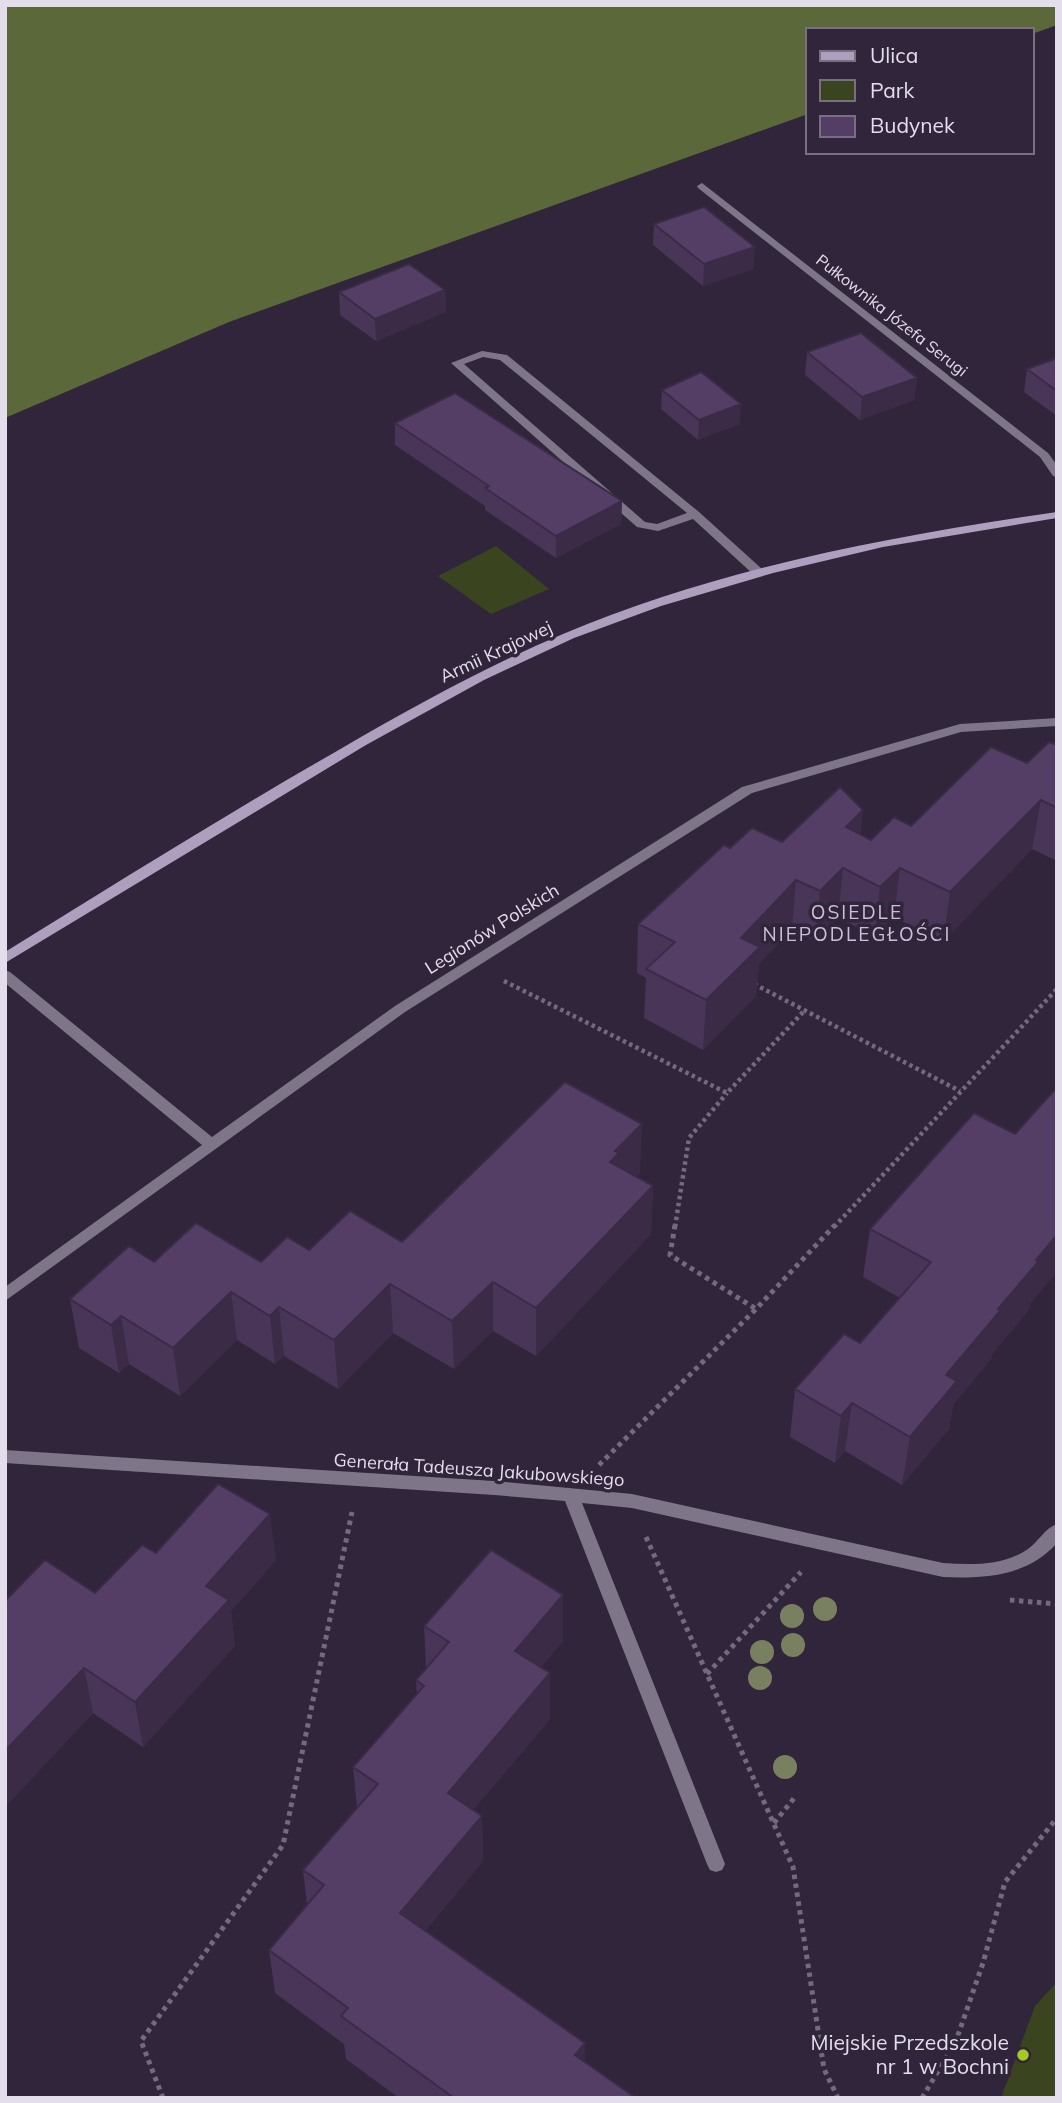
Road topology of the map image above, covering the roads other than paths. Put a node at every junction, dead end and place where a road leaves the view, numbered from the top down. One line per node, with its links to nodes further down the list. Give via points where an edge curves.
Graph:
1 (702, 186): 2 (street, Pułkownika Józefa Serugi, via 1044,456)
2 (1057, 474)
3 (695, 514): 3 (street, via 503,357 482,354 456,363 641,525 658,528); 5 (street)
4 (1057, 515): 5 (main road, Armii Krajowej, via 888,541)
5 (758, 572): 7 (main road, Armii Krajowej, via 599,624 441,697 266,796)
6 (1057, 722): 9 (street, Legionów Polskich, via 960,728 747,790 400,1009)
7 (5, 958)
8 (5, 975): 9 (street)
9 (212, 1145): 10 (street, Legionów Polskich)
10 (5, 1296)
11 (5, 1456): 12 (street, Generała Tadeusza Jakubowskiego)
12 (570, 1494): 13 (street, Generała Tadeusza Jakubowskiego, via 632,1501 943,1570 985,1573 1012,1565); 14 (street)
13 (1057, 1531)
14 (716, 1864)

